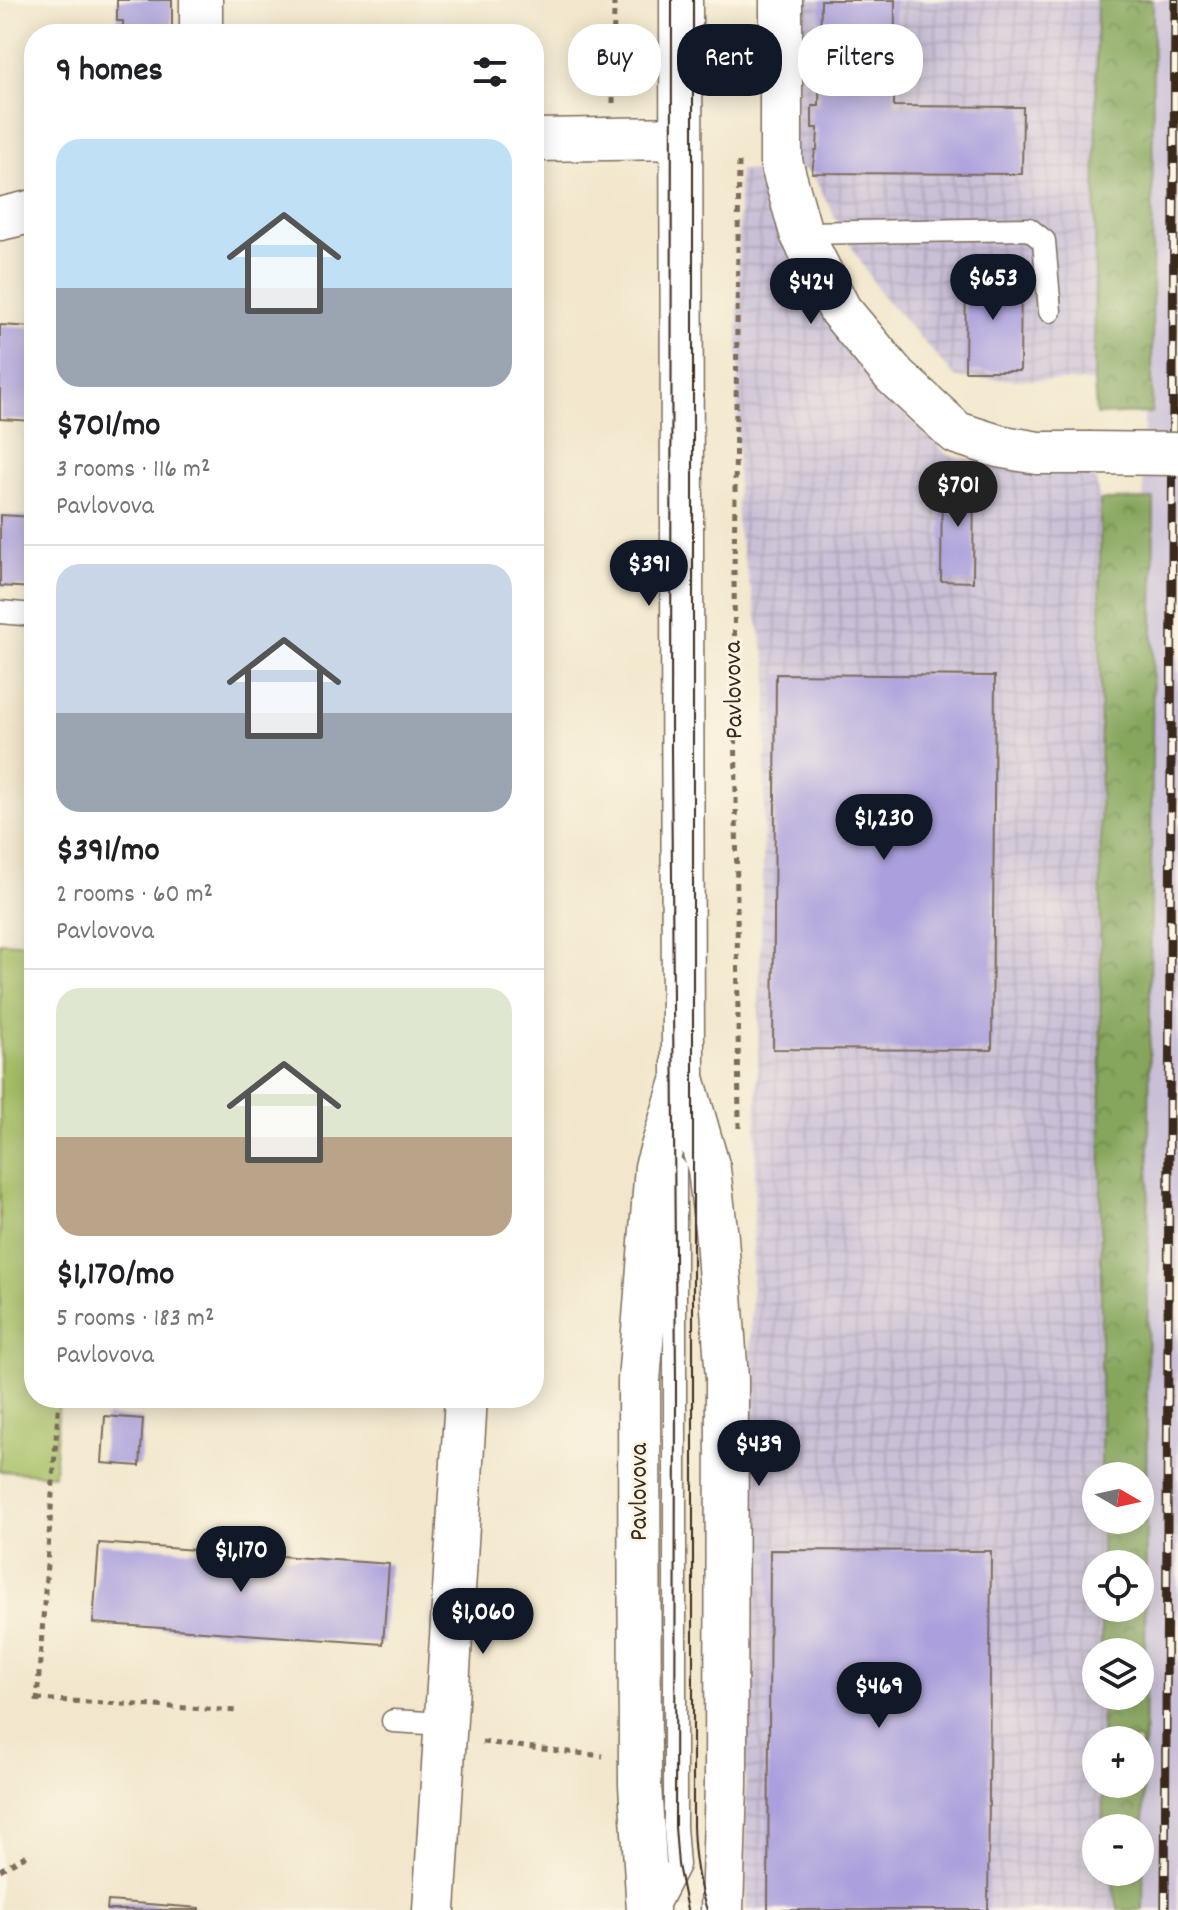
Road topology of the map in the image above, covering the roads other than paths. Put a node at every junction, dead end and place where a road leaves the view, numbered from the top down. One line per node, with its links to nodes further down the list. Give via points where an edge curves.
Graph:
1 (201, 0): 4 (street)
2 (681, 0): 5 (street, Pavlovova)
3 (781, 0): 9 (street, via 781,162)
4 (201, 24)
5 (680, 138): 6 (street); 14 (street, Pavlovova)
6 (544, 140)
7 (24, 213): 8 (street)
8 (0, 219)
9 (801, 233): 10 (lane, via 1029,229 1044,241); 11 (street, bridge, via 840,310 895,376 957,433 1038,453)
10 (1050, 311)
11 (1178, 454)
12 (0, 612): 13 (lane)
13 (24, 614)
14 (678, 1092): 19 (street, Pavlovova, via 656,1167 639,1381 640,1785); 20 (lane, via 678,1865); 21 (street, Pavlovova, via 709,1169 727,1379)
15 (465, 1408): 17 (street)
16 (393, 1721): 17 (lane)
17 (445, 1731): 18 (street)
18 (434, 1910)
19 (648, 1910)
20 (655, 1910)
21 (722, 1910)

